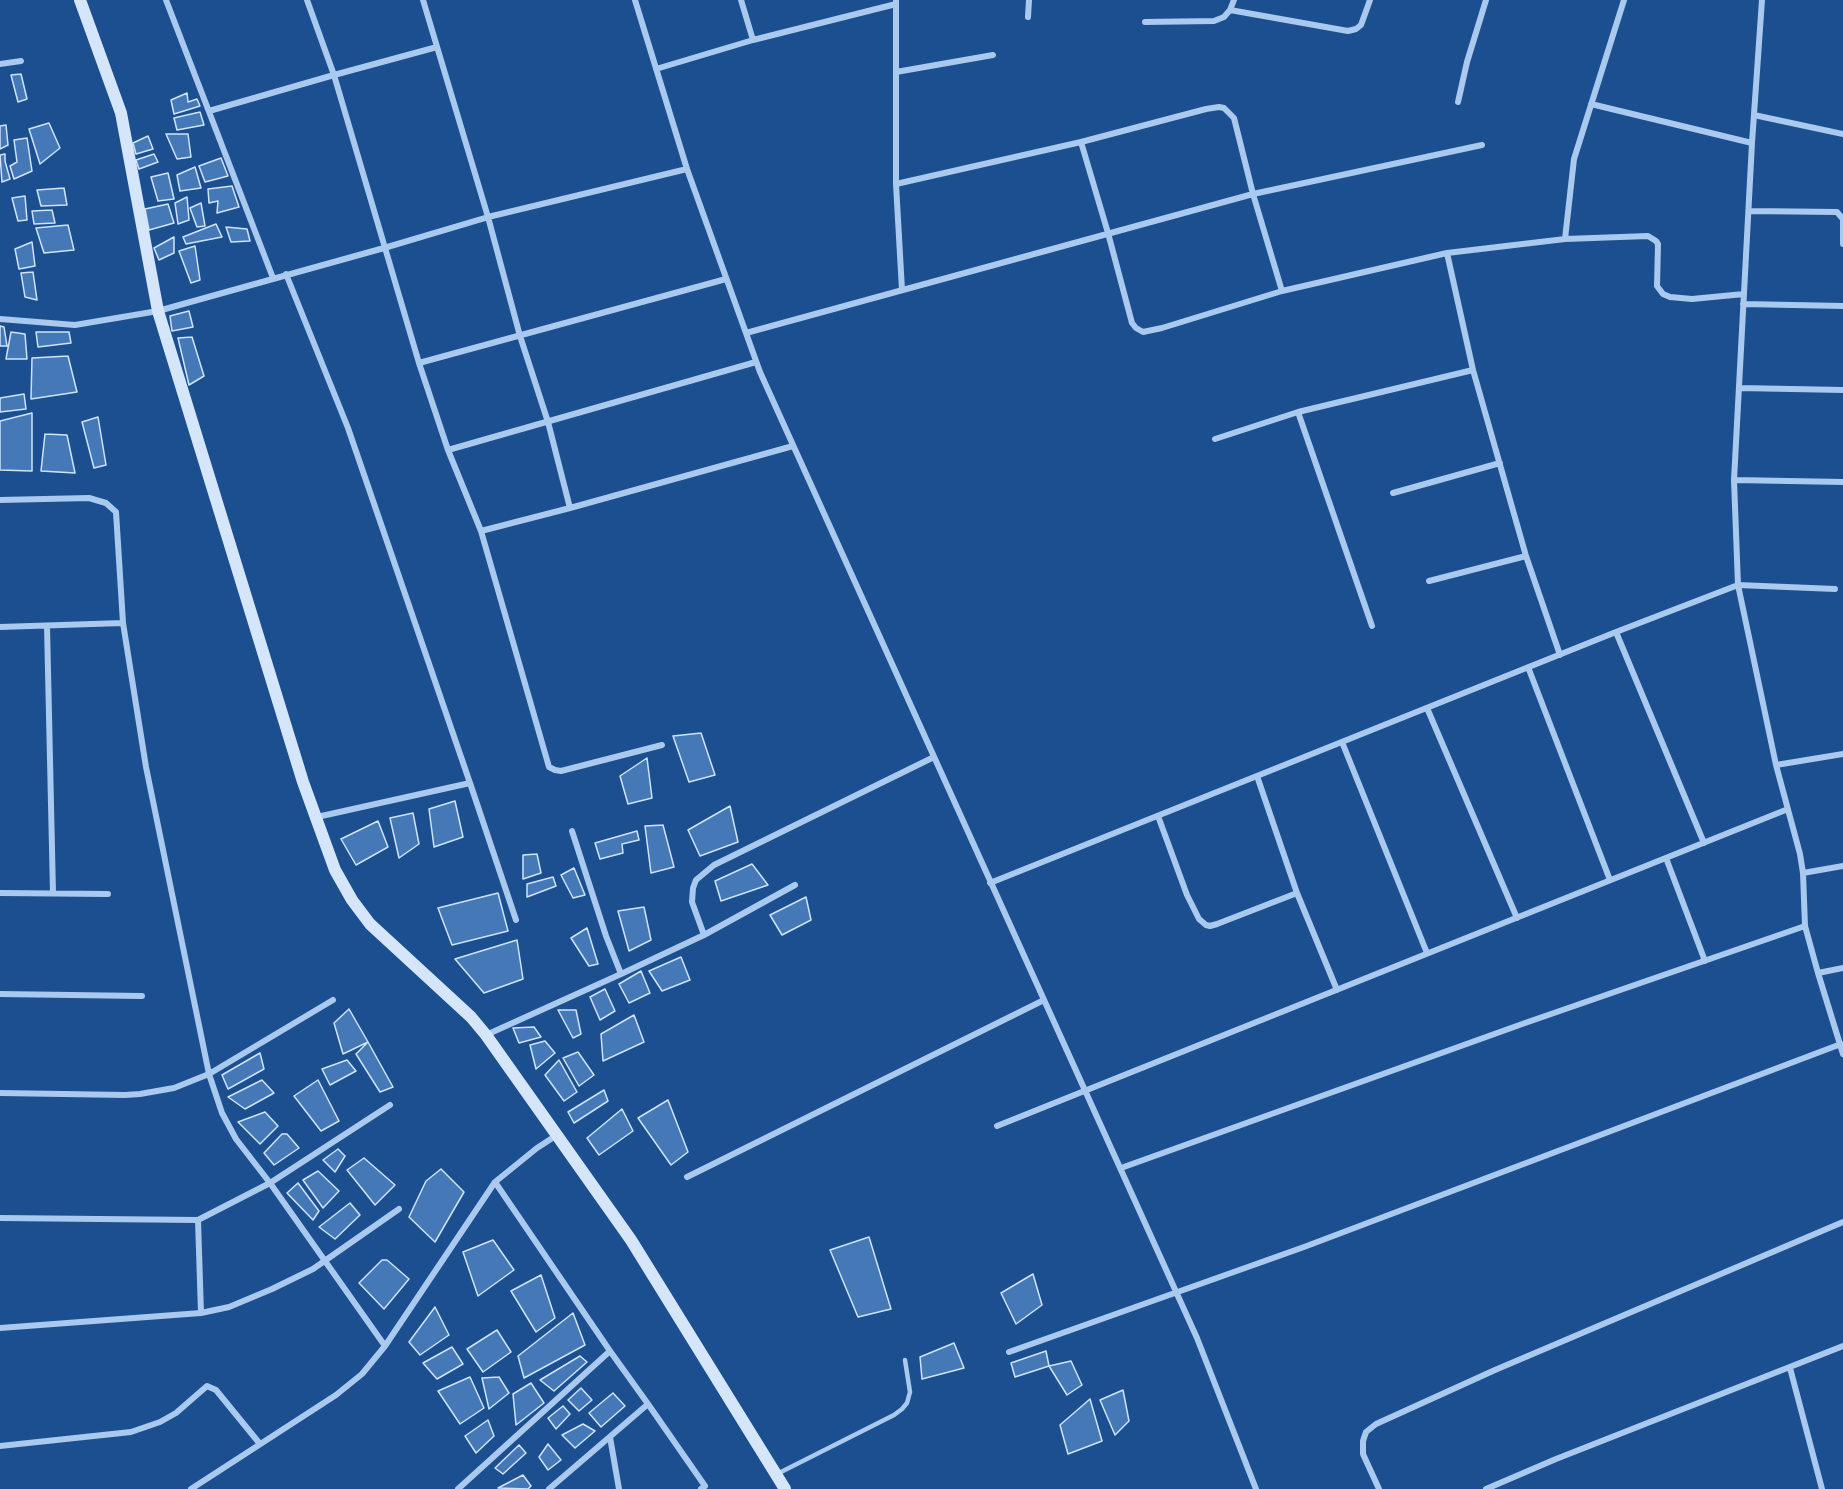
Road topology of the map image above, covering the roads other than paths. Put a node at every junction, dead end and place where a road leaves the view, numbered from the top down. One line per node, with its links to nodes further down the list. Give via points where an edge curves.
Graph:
1 (80, 0): 51 (street, via 121,113)
2 (166, 0): 27 (street)
3 (307, 0): 24 (street)
4 (423, 0): 18 (street)
5 (634, 0): 22 (street)
6 (741, 0): 17 (street)
7 (1029, 0): 15 (street)
8 (1234, 0): 14 (street)
9 (1370, 0): 14 (street, via 1361,25 1348,31)
10 (1486, 0): 25 (street)
11 (1624, 0): 26 (street)
12 (1762, 0): 28 (street)
13 (896, 2): 17 (street); 23 (street)
14 (1230, 10): 16 (street, via 1214,21)
15 (1029, 17)
16 (1144, 22)
17 (753, 40): 22 (street)
18 (437, 47): 24 (street); 37 (street)
19 (993, 55): 23 (street)
20 (21, 61): 21 (street)
21 (0, 64)
22 (656, 69): 33 (street)
23 (896, 72): 34 (street)
24 (334, 75): 27 (street); 41 (street)
25 (1458, 102)
26 (1591, 104): 31 (street); 39 (street, via 1574,159)
27 (209, 111): 44 (street)
28 (1754, 115): 29 (street); 31 (street)
29 (1843, 134)
30 (1081, 142): 34 (street); 35 (street, via 1206,109 1224,108 1234,118); 38 (street)
31 (1752, 143): 36 (street)
32 (1482, 145): 35 (street)
33 (687, 169): 37 (street); 45 (street)
34 (896, 184): 46 (street)
35 (1253, 194): 38 (street); 47 (street)
36 (1749, 211): 40 (street, via 1837,212 1843,219); 48 (street)
37 (488, 217): 41 (street); 54 (street)
38 (1108, 233): 46 (street); 47 (street, via 1132,324 1143,332)
39 (1565, 239): 42 (street); 48 (street, via 1648,236 1658,244 1657,286 1663,294 1692,299)
40 (1843, 244)
41 (384, 248): 43 (street); 56 (street)
42 (1447, 253): 47 (street); 57 (street)
43 (286, 274): 44 (street); 90 (street, via 348,428)
44 (273, 278): 51 (street)
45 (726, 279): 53 (street); 54 (street)
46 (902, 290): 53 (street)
47 (1282, 291)
48 (1744, 294): 49 (street)
49 (1743, 304): 50 (street); 58 (street)
50 (1843, 306)
51 (158, 310): 52 (street, via 75,325); 93 (street)
52 (0, 319)
53 (746, 333): 55 (street)
54 (520, 336): 56 (street); 61 (street)
55 (756, 362): 61 (street); 63 (street)
56 (419, 363): 64 (street)
57 (1473, 370): 60 (street); 65 (street)
58 (1739, 388): 59 (street); 66 (street)
59 (1843, 390)
60 (1298, 412): 62 (street); 78 (street)
61 (548, 422): 64 (street); 70 (street)
62 (1215, 439)
63 (793, 446): 70 (street); 87 (street)
64 (448, 450): 71 (street)
65 (1500, 463): 68 (street); 72 (street)
66 (1734, 480): 67 (street); 74 (street)
67 (1843, 482)
68 (1393, 493)
69 (0, 500): 76 (street, via 89,498 110,505 116,512)
70 (570, 508): 71 (street)
71 (481, 531): 85 (street, via 549,767 561,771)
72 (1526, 556): 73 (street); 81 (street)
73 (1429, 581)
74 (1738, 585): 75 (street); 80 (street); 88 (street)
75 (1834, 589)
76 (123, 623): 77 (street); 123 (street, via 146,766)
77 (47, 626): 79 (street); 103 (street)
78 (1371, 626)
79 (0, 627)
80 (1616, 632): 81 (street); 95 (street)
81 (1560, 655): 82 (street)
82 (1528, 668): 83 (street); 99 (street)
83 (1427, 708): 84 (street); 106 (street)
84 (1342, 742): 89 (street); 110 (street)
85 (662, 745)
86 (1843, 754): 88 (street)
87 (934, 757): 100 (street); 109 (street, via 714,865 693,884 692,902)
88 (1776, 765): 91 (street)
89 (1257, 776): 92 (street); 104 (street)
90 (470, 783): 93 (street); 107 (street)
91 (1788, 809): 95 (street); 98 (street)
92 (1158, 816): 100 (street); 104 (street, via 1187,895 1206,925)
93 (317, 817): 120 (street, via 335,870 370,924 456,1002)
94 (572, 831): 114 (street)
95 (1704, 843): 96 (street)
96 (1666, 858): 99 (street); 111 (street)
97 (1843, 866): 98 (street)
98 (1803, 873): 108 (street)
99 (1610, 880): 106 (street)
100 (990, 883): 119 (street)
101 (795, 885): 109 (street)
102 (0, 893): 103 (street)
103 (52, 893): 105 (street)
104 (1297, 893): 115 (street)
105 (108, 894)
106 (1517, 918): 110 (street)
107 (516, 920)
108 (1806, 926): 111 (street); 113 (street)
109 (704, 935): 114 (street)
110 (1427, 953): 115 (street)
111 (1705, 961): 129 (street)
112 (1843, 968): 113 (street)
113 (1818, 973): 121 (street)
114 (621, 974): 120 (street)
115 (1337, 990): 124 (street)
116 (0, 994): 117 (street)
117 (142, 996)
118 (333, 1000): 123 (street)
119 (1044, 1000): 124 (street); 130 (street)
120 (486, 1035): 128 (street)
121 (1841, 1044): 122 (street); 138 (street)
122 (1843, 1054)
123 (209, 1074): 125 (street, via 174,1088 140,1095); 132 (street, via 236,1139)
124 (1085, 1090): 127 (street); 129 (street)
125 (0, 1093)
126 (390, 1105): 132 (street)
127 (997, 1126)
128 (558, 1134): 131 (street); 151 (street, via 631,1240)
129 (1121, 1168): 138 (street)
130 (687, 1177)
131 (495, 1182): 141 (street); 143 (street)
132 (270, 1183): 135 (street); 137 (street)
133 (399, 1209): 137 (street)
134 (0, 1218): 135 (street)
135 (198, 1220): 139 (street)
136 (1843, 1222): 159 (street, via 1376,1424 1366,1432 1363,1454)
137 (325, 1261): 139 (street, via 272,1289); 141 (street)
138 (1176, 1292): 144 (street); 158 (street)
139 (201, 1313): 140 (street)
140 (0, 1328)
141 (384, 1346): 149 (street, via 362,1374 336,1395)
142 (1843, 1346): 146 (street)
143 (610, 1351): 147 (street); 154 (street)
144 (1009, 1352)
145 (905, 1360): 151 (lane, via 910,1392 902,1409)
146 (1790, 1368): 160 (street); 161 (street)
147 (648, 1404): 148 (street); 152 (street)
148 (610, 1437): 155 (street); 156 (street)
149 (260, 1444): 150 (street, via 216,1390 207,1386 176,1413 131,1432); 153 (street)
150 (0, 1446)
151 (776, 1475): 157 (street)
152 (704, 1488)
153 (191, 1489)
154 (458, 1489)
155 (549, 1489)
156 (619, 1489)
157 (785, 1489)
158 (1256, 1489)
159 (1379, 1489)
160 (1486, 1489)
161 (1822, 1489)

